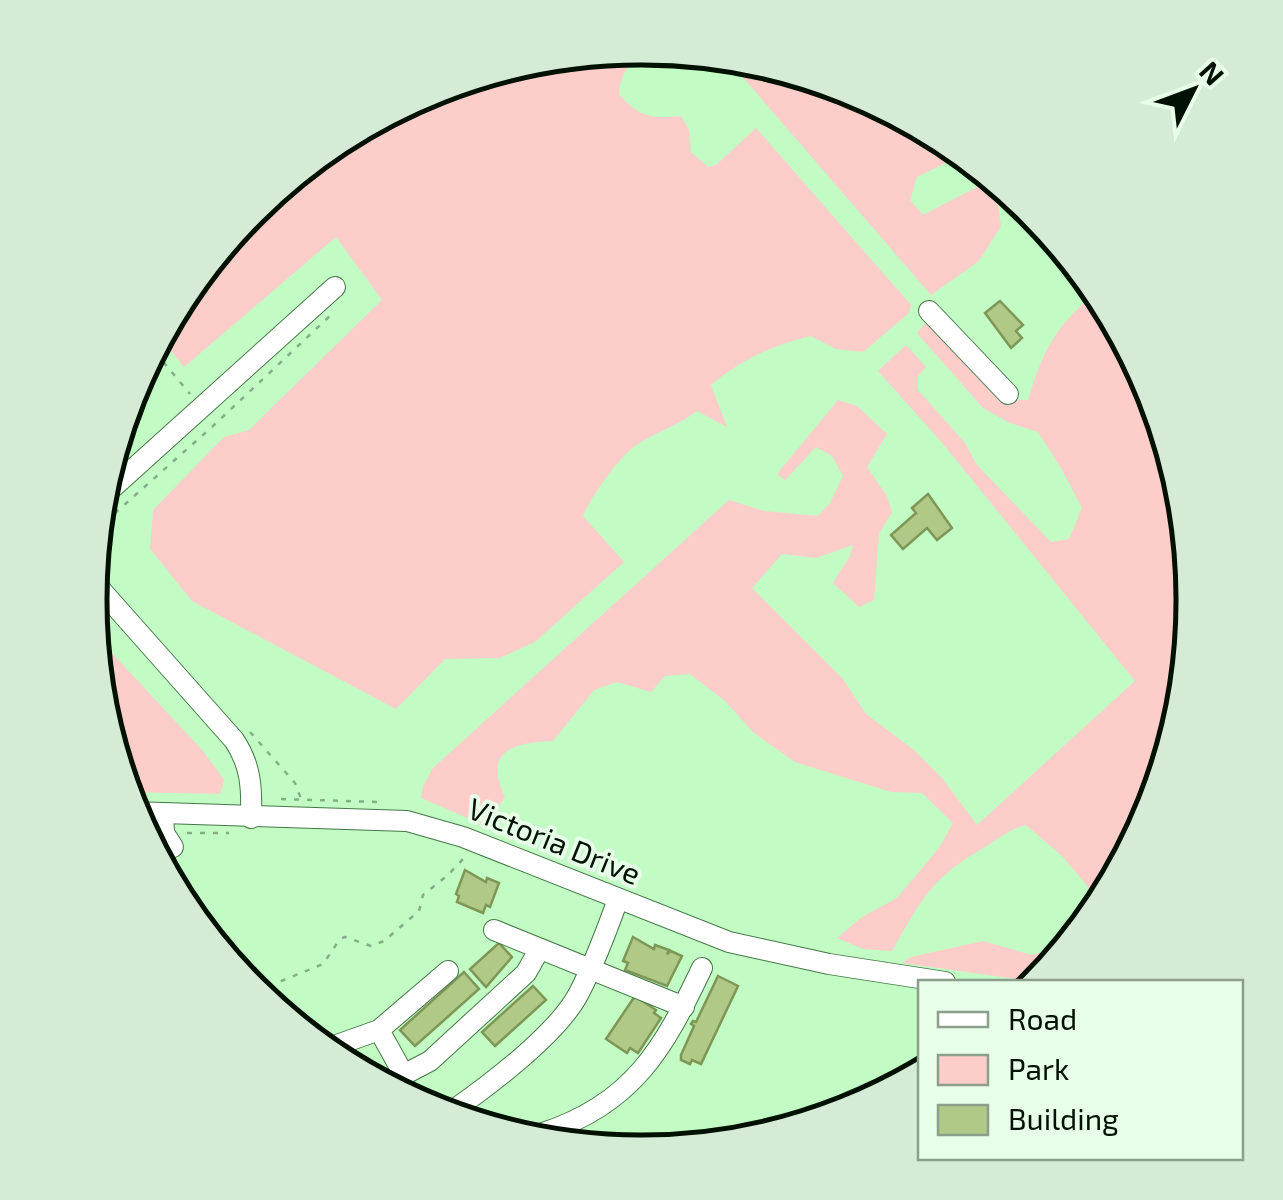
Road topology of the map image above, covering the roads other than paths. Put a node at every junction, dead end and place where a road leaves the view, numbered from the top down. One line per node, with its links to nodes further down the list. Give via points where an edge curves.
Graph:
1 (335, 286): 4 (street)
2 (929, 311): 3 (street)
3 (1008, 394)
4 (121, 480)
5 (107, 597): 8 (street, via 234,740 252,786)
6 (151, 813): 7 (street, Victoria Drive)
7 (163, 814): 8 (street, Victoria Drive); 9 (street)
8 (250, 818): 10 (street, Victoria Drive, via 422,825)
9 (173, 847)
10 (618, 899): 13 (street); 16 (street, Victoria Drive, via 762,952)
11 (494, 930): 12 (street)
12 (539, 950): 13 (street); 21 (street, via 526,974 430,1061)
13 (589, 968): 17 (street); 22 (street, via 564,1015)
14 (702, 968): 17 (street)
15 (448, 971): 18 (street)
16 (934, 980)
17 (684, 1007): 23 (street, via 671,1034 630,1082)
18 (379, 1030): 19 (street); 20 (street)
19 (342, 1043)
20 (395, 1074)
21 (399, 1077)
22 (461, 1104)
23 (559, 1128)

